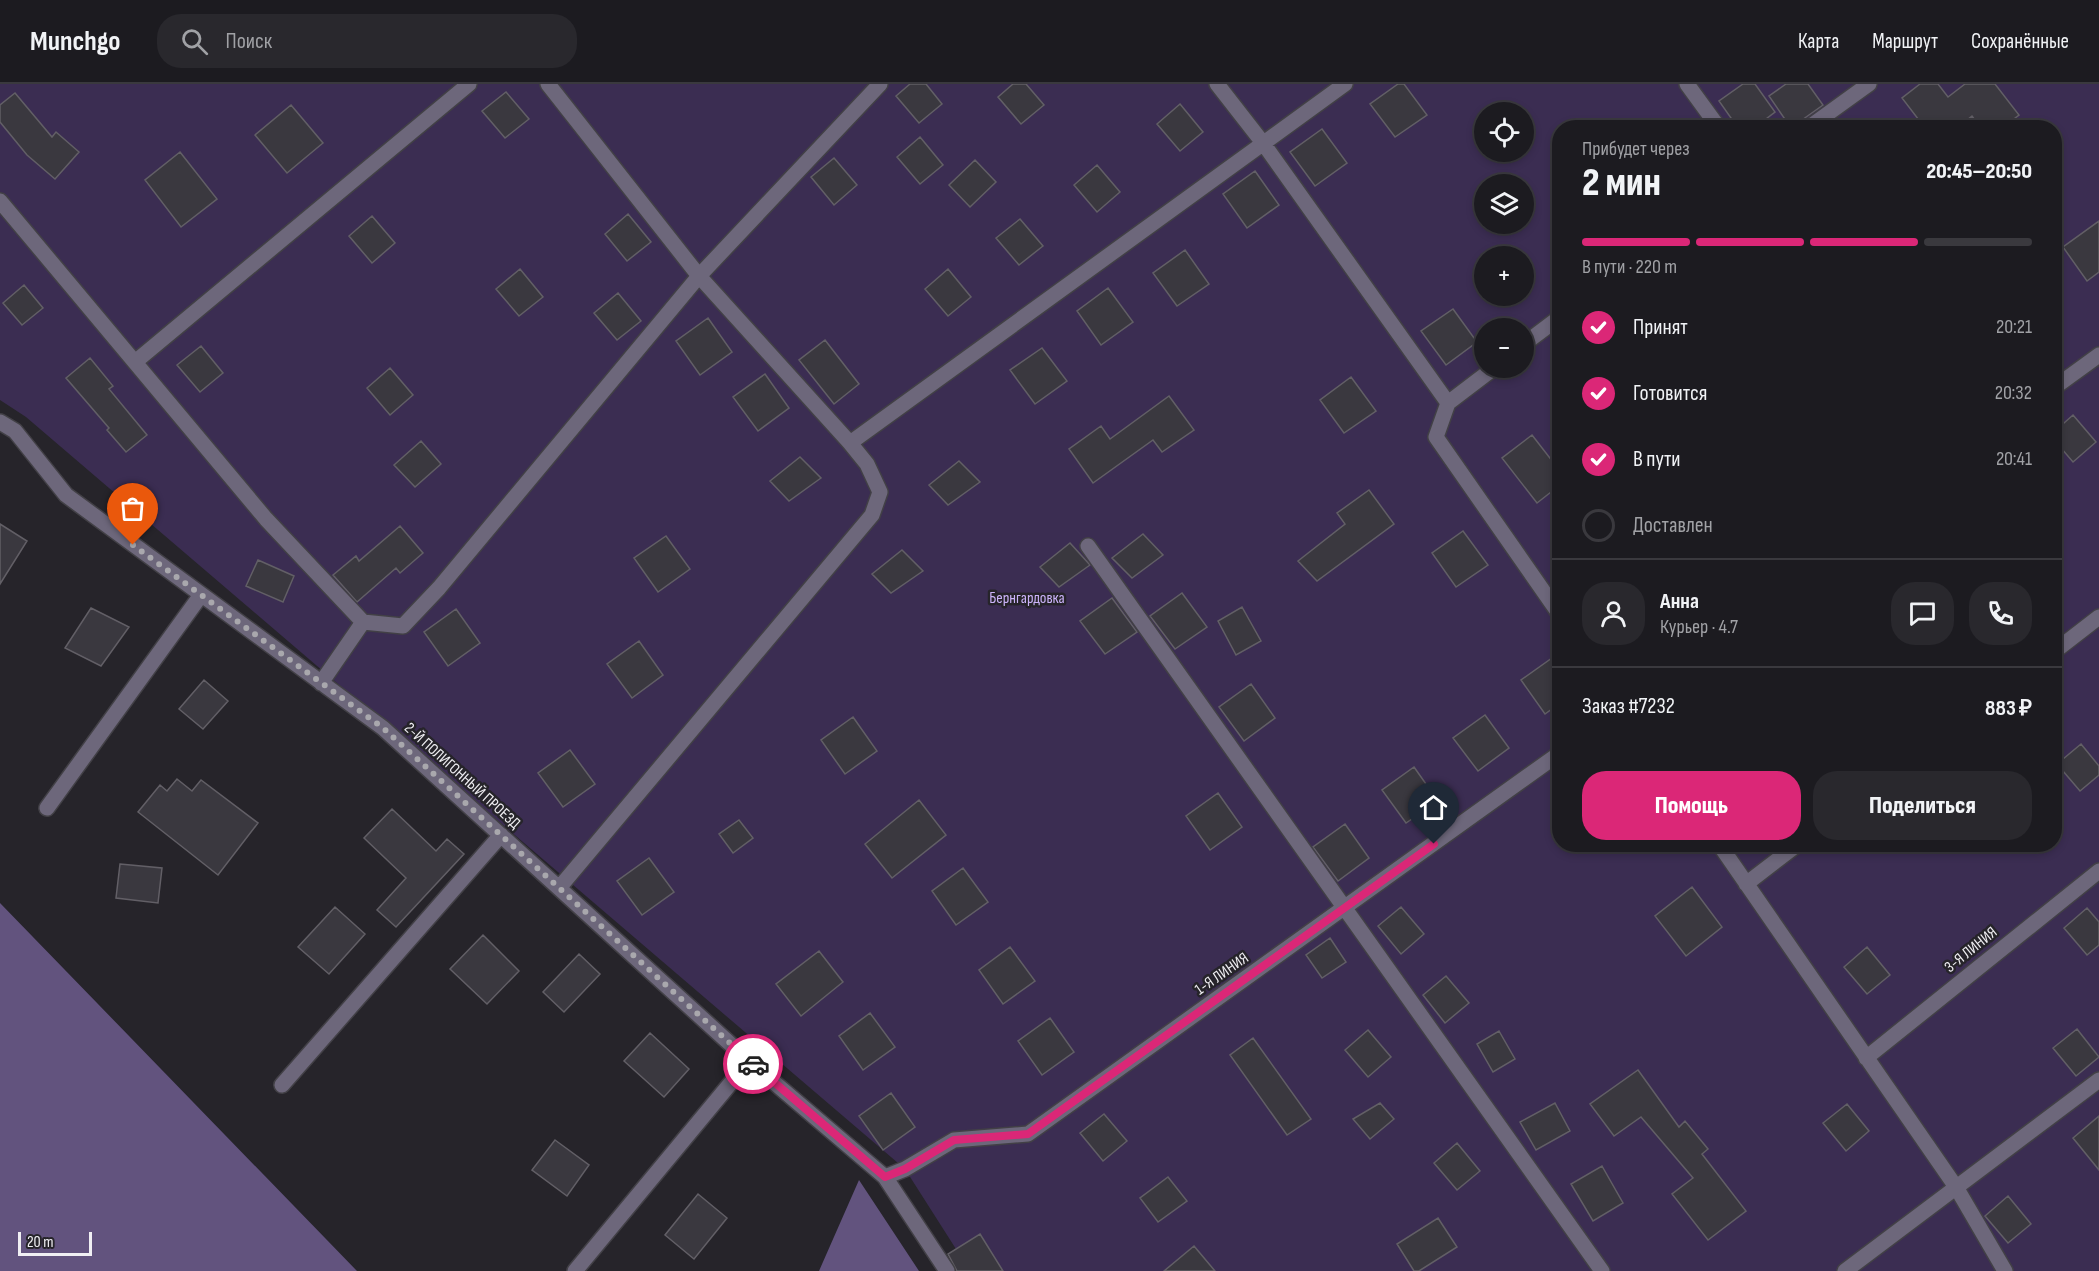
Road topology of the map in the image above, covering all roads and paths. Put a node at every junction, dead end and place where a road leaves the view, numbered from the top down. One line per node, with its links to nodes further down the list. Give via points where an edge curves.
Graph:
1 (469, 84): 16 (street)
2 (548, 84): 12 (street)
3 (880, 84): 12 (street)
4 (1217, 84): 10 (street)
5 (1346, 84): 10 (street)
6 (1687, 84): 8 (street)
7 (1869, 84): 9 (street)
8 (1713, 120)
9 (1819, 120)
10 (1263, 143): 19 (street); 21 (street)
11 (0, 201): 16 (street)
12 (699, 276): 21 (street); 26 (street, via 411,618 403,626)
13 (1552, 322): 14 (street)
14 (1534, 336)
15 (2099, 355): 18 (street)
16 (135, 362): 26 (street, via 266,519)
17 (1481, 378): 19 (street)
18 (2062, 382)
19 (1448, 403): 24 (street, via 1436,437)
20 (0, 422): 23 (street, 2-Й ПОЛИГОННЫЙ ПРОЕЗД, via 15,431 66,495)
21 (850, 443): 36 (street, via 867,464 880,492 872,515)
22 (1088, 546): 37 (street)
23 (201, 595): 28 (street, 2-Й ПОЛИГОННЫЙ ПРОЕЗД); 30 (street)
24 (1552, 604)
25 (2099, 617): 27 (street)
26 (363, 622): 28 (street)
27 (2062, 646)
28 (321, 683): 31 (street, 2-Й ПОЛИГОННЫЙ ПРОЕЗД, via 383,728)
29 (1552, 759): 37 (street, 1-Я ЛИНИЯ)
30 (47, 808)
31 (501, 835): 36 (street, 2-Й ПОЛИГОННЫЙ ПРОЕЗД); 41 (street)
32 (1724, 852): 35 (street)
33 (1788, 852): 35 (street)
34 (2099, 871): 38 (street, 3-Я ЛИНИЯ)
35 (1746, 884): 38 (street)
36 (559, 888): 39 (street, 2-Й ПОЛИГОННЫЙ ПРОЕЗД)
37 (1344, 909): 42 (street, 1-Я ЛИНИЯ, via 1028,1134 954,1140); 46 (street)
38 (1866, 1058): 43 (street)
39 (750, 1061): 42 (street, 2-Й ПОЛИГОННЫЙ ПРОЕЗД); 44 (street)
40 (2099, 1080): 43 (street)
41 (282, 1085)
42 (885, 1177): 45 (street, 2-Й ПОЛИГОННЫЙ ПРОЕЗД)
43 (1956, 1187): 47 (street); 48 (street)
44 (575, 1271)
45 (947, 1271)
46 (1602, 1271)
47 (1845, 1271)
48 (2005, 1271)

